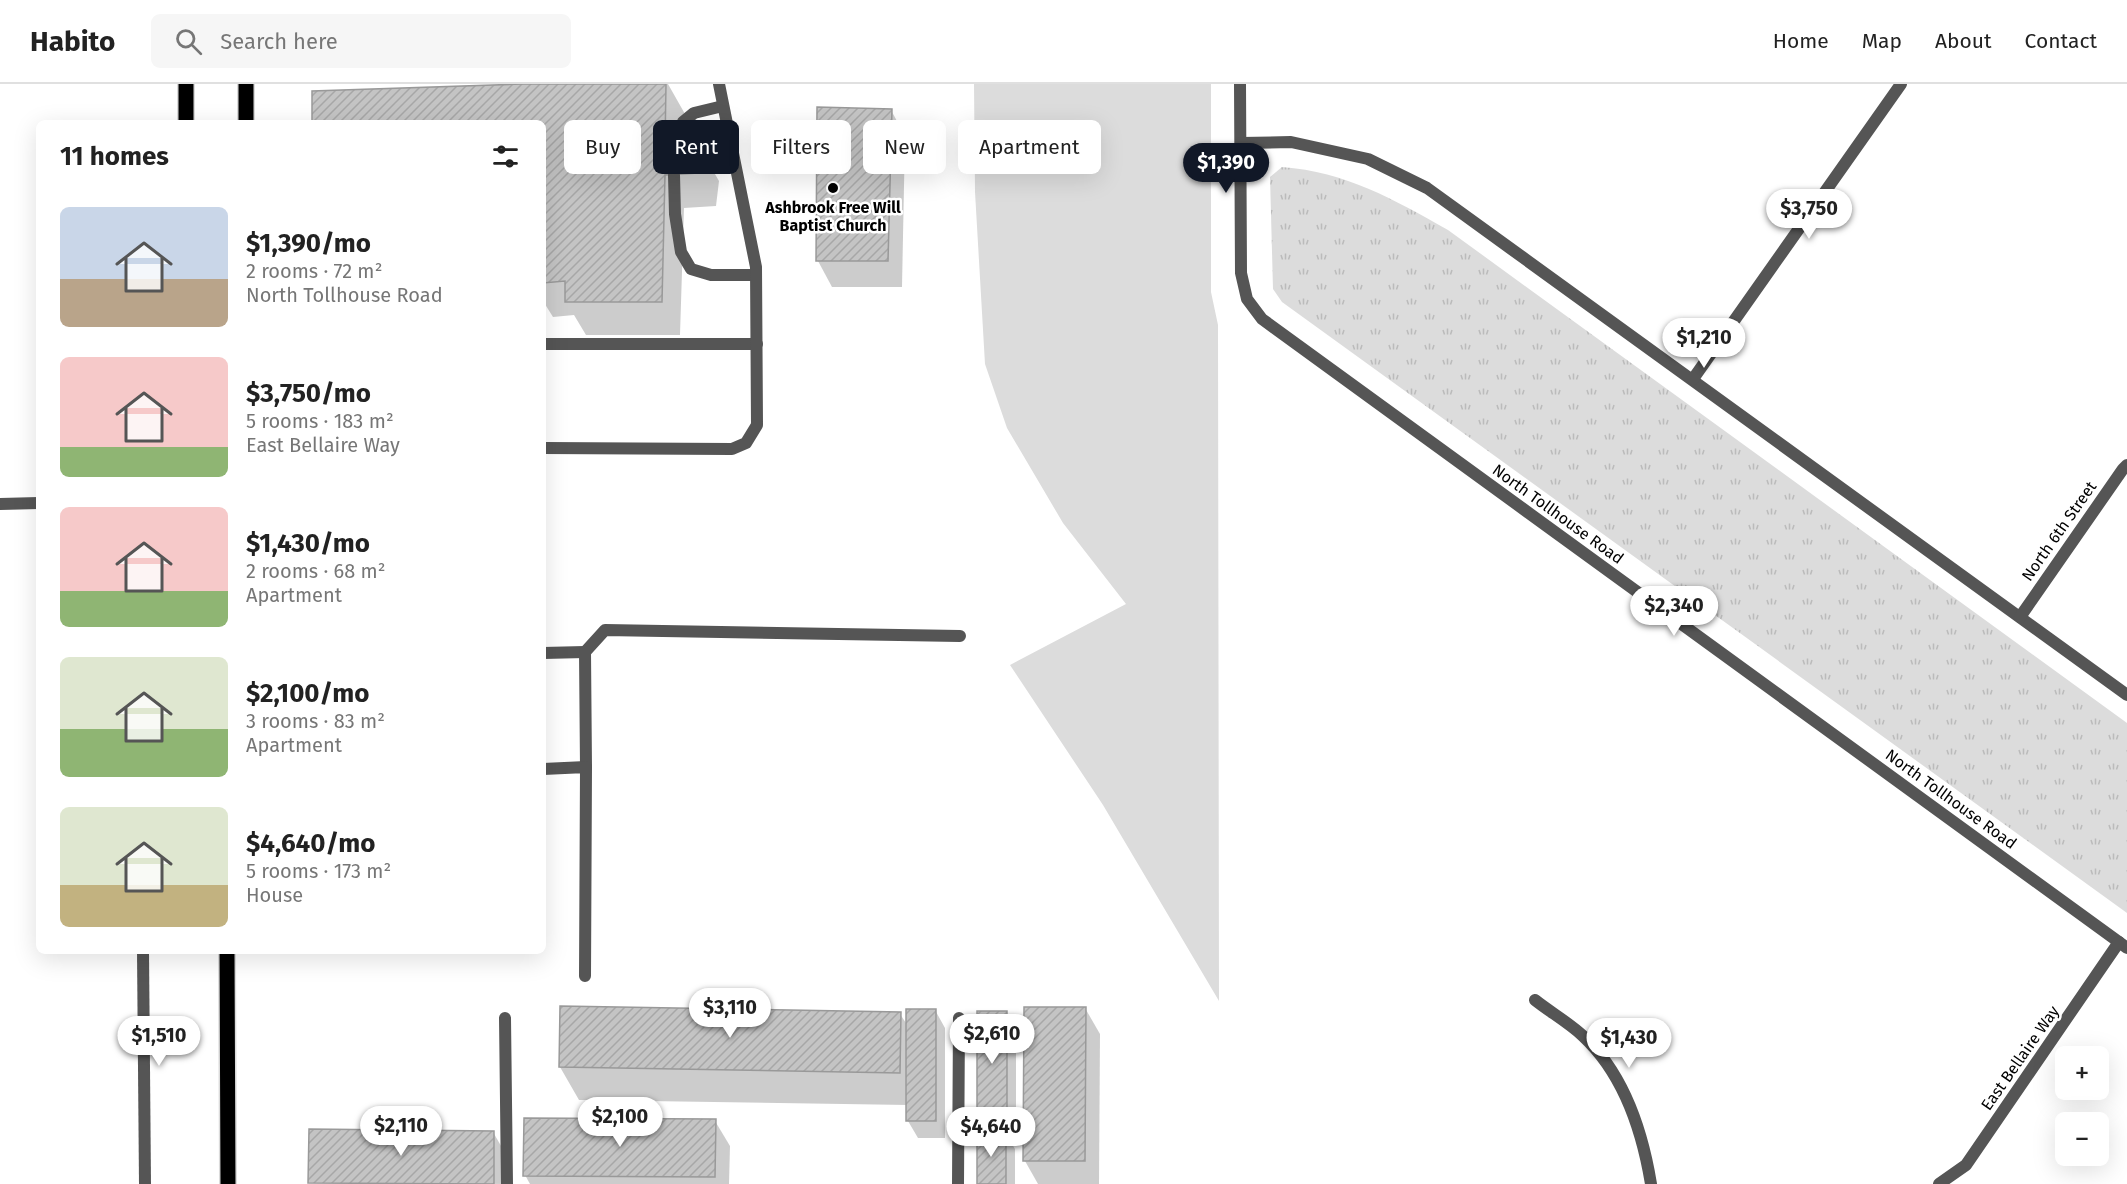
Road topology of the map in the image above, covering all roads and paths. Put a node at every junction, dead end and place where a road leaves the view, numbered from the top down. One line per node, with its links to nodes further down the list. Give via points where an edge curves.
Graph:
1 (186, 84): 7 (main road)
2 (246, 84): 8 (main road)
3 (719, 84): 6 (street)
4 (1240, 84): 10 (street, North Tollhouse Road)
5 (1901, 84): 15 (street)
6 (723, 106): 9 (street, via 694,113); 12 (street)
7 (186, 120)
8 (246, 120)
9 (685, 120)
10 (1241, 143): 15 (street, via 1291,142 1368,159 1427,188); 27 (street, North Tollhouse Road, via 1241,273 1247,299 1262,319)
11 (674, 175): 12 (street, via 681,252 692,269 711,275)
12 (756, 275): 14 (street)
13 (546, 344): 14 (street)
14 (756, 344): 16 (street, via 756,425 746,443 732,449)
15 (1693, 379): 20 (street)
16 (546, 448)
17 (2127, 465): 20 (street, North 6th Street)
18 (36, 503): 19 (street)
19 (0, 504)
20 (2020, 617): 24 (street)
21 (960, 636): 22 (street, via 605,630)
22 (585, 652): 23 (street); 25 (street)
23 (546, 653)
24 (2127, 695)
25 (586, 767): 26 (street); 30 (street)
26 (546, 769)
27 (2123, 945): 39 (street, East Bellaire Way, via 1966,1165)
28 (143, 954): 34 (street)
29 (227, 954): 35 (main road)
30 (585, 976)
31 (1535, 1000): 38 (street, via 1582,1036 1611,1067 1633,1110)
32 (505, 1018): 36 (street)
33 (959, 1018): 37 (street)
34 (145, 1184)
35 (228, 1184)
36 (507, 1184)
37 (958, 1184)
38 (1651, 1184)
39 (1939, 1184)

